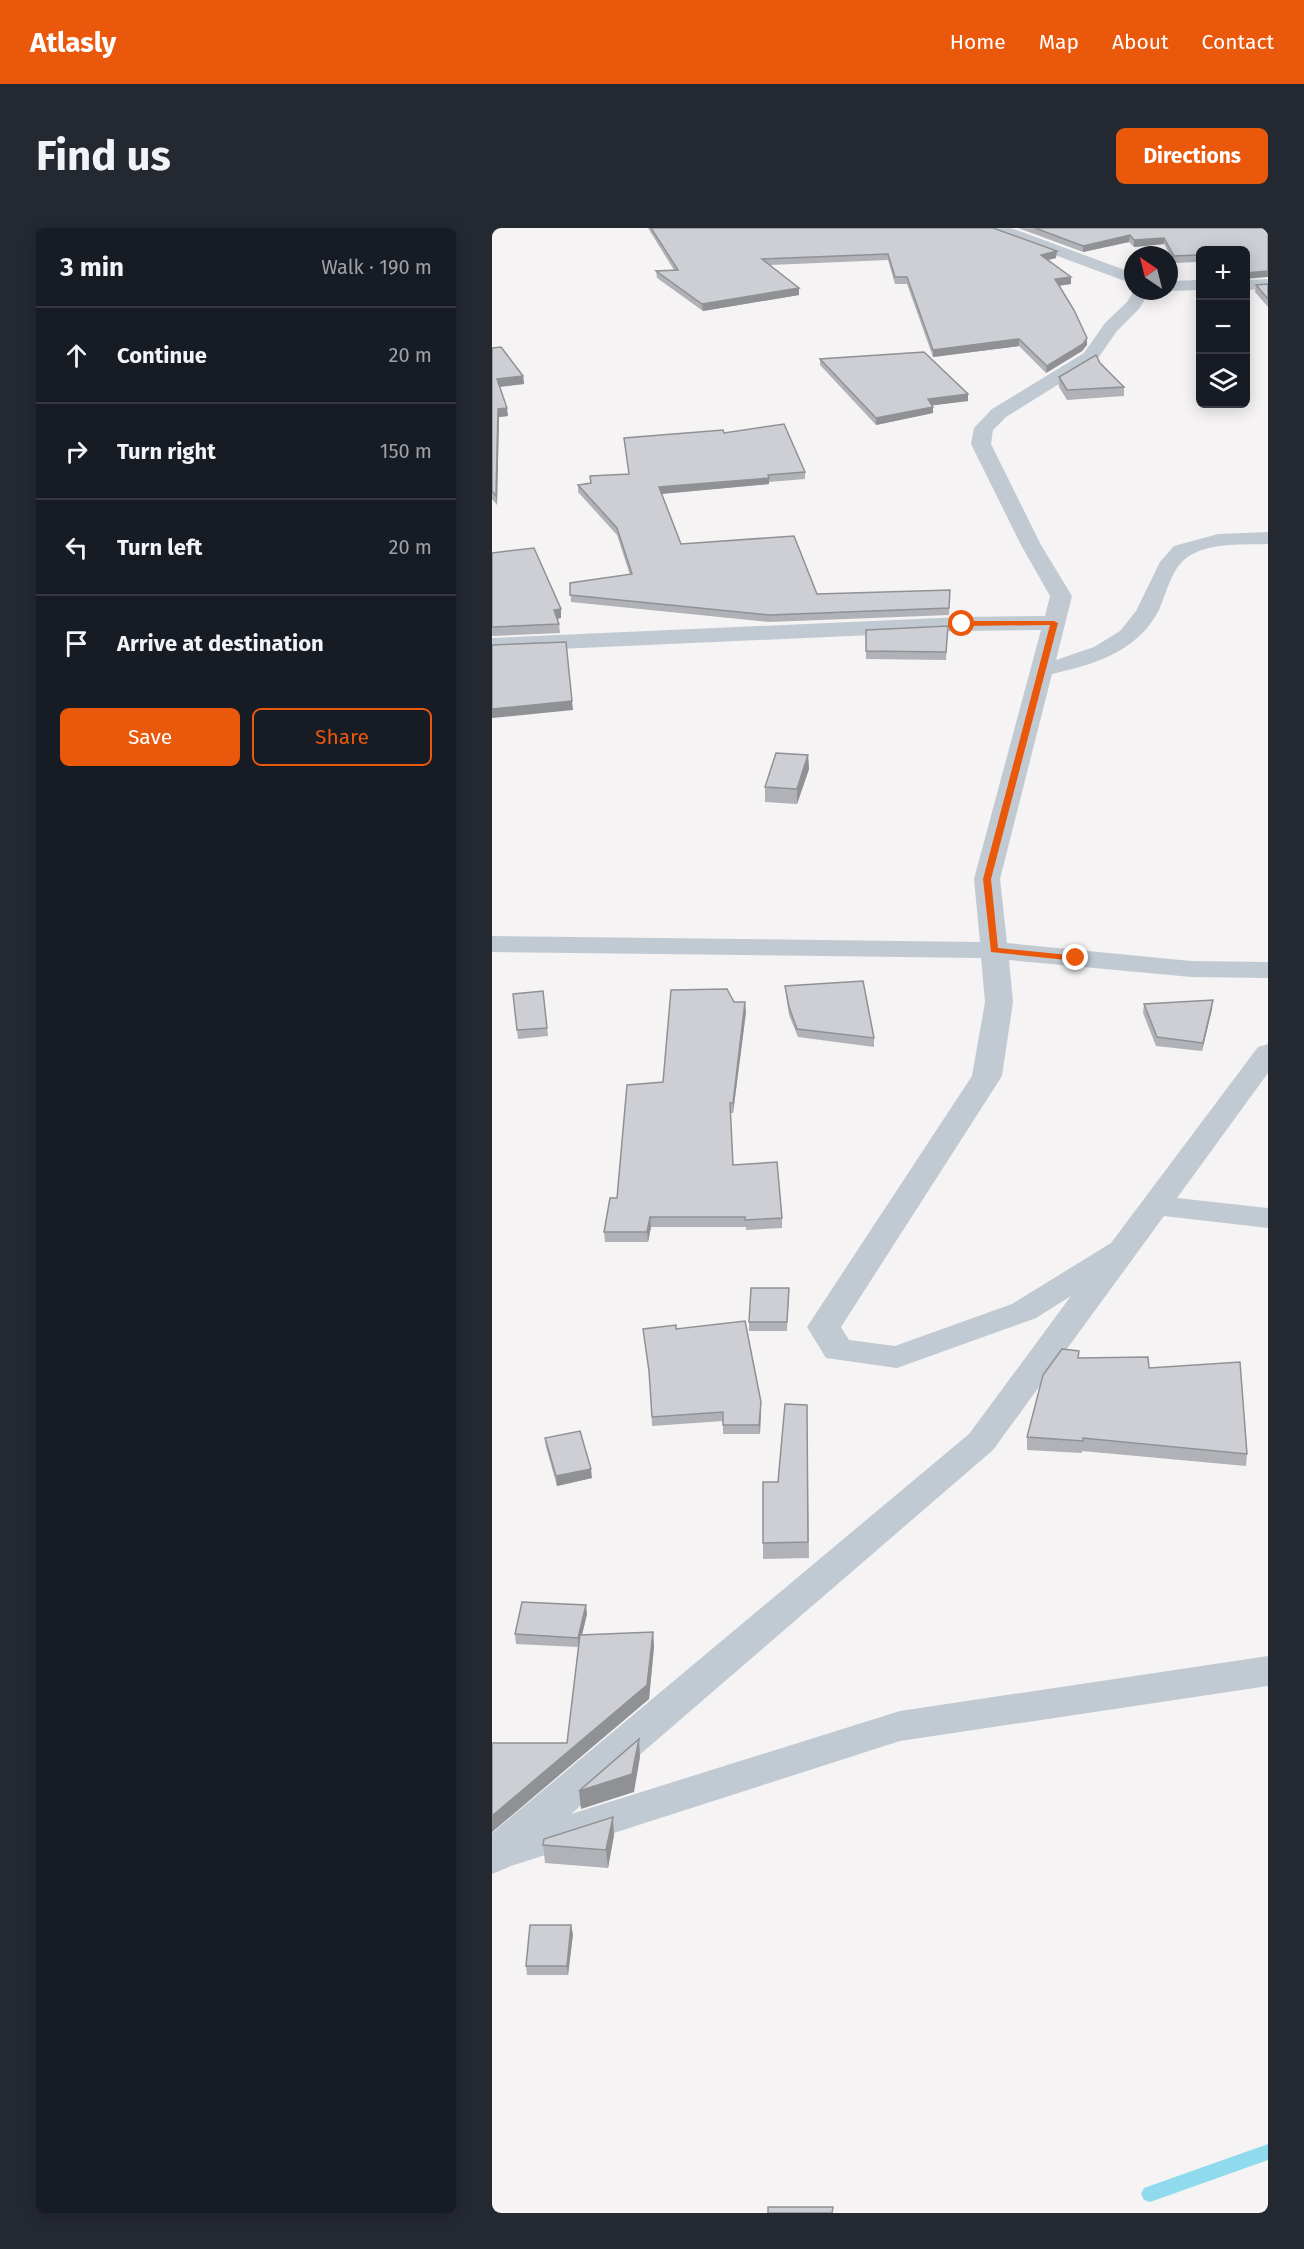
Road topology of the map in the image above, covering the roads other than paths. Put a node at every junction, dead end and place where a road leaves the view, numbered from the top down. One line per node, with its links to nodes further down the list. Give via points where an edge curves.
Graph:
1 (996, 228): 2 (street)
2 (1124, 276)
3 (1268, 284): 5 (street)
4 (1196, 285): 6 (street)
5 (1250, 285)
6 (1178, 286)
7 (1136, 300): 9 (street, via 1090,357 999,413 984,428 981,444 1061,596)
8 (1268, 538): 11 (street, via 1215,541 1175,556 1140,626 1121,643 1083,660)
9 (1054, 623): 10 (street, via 950,624); 11 (street)
10 (492, 645)
11 (1042, 670): 13 (street, via 987,879)
12 (492, 944): 13 (street)
13 (994, 950): 14 (street, via 1191,969); 18 (street, via 999,1002 987,1076 824,1327 838,1350 897,1357 1024,1311)
14 (1268, 970)
15 (1265, 1061): 16 (street)
16 (1156, 1205): 17 (street); 18 (street)
17 (1268, 1218)
18 (1124, 1249): 20 (street, via 981,1442)
19 (1268, 1671): 20 (street, via 900,1726)
20 (496, 1855)

